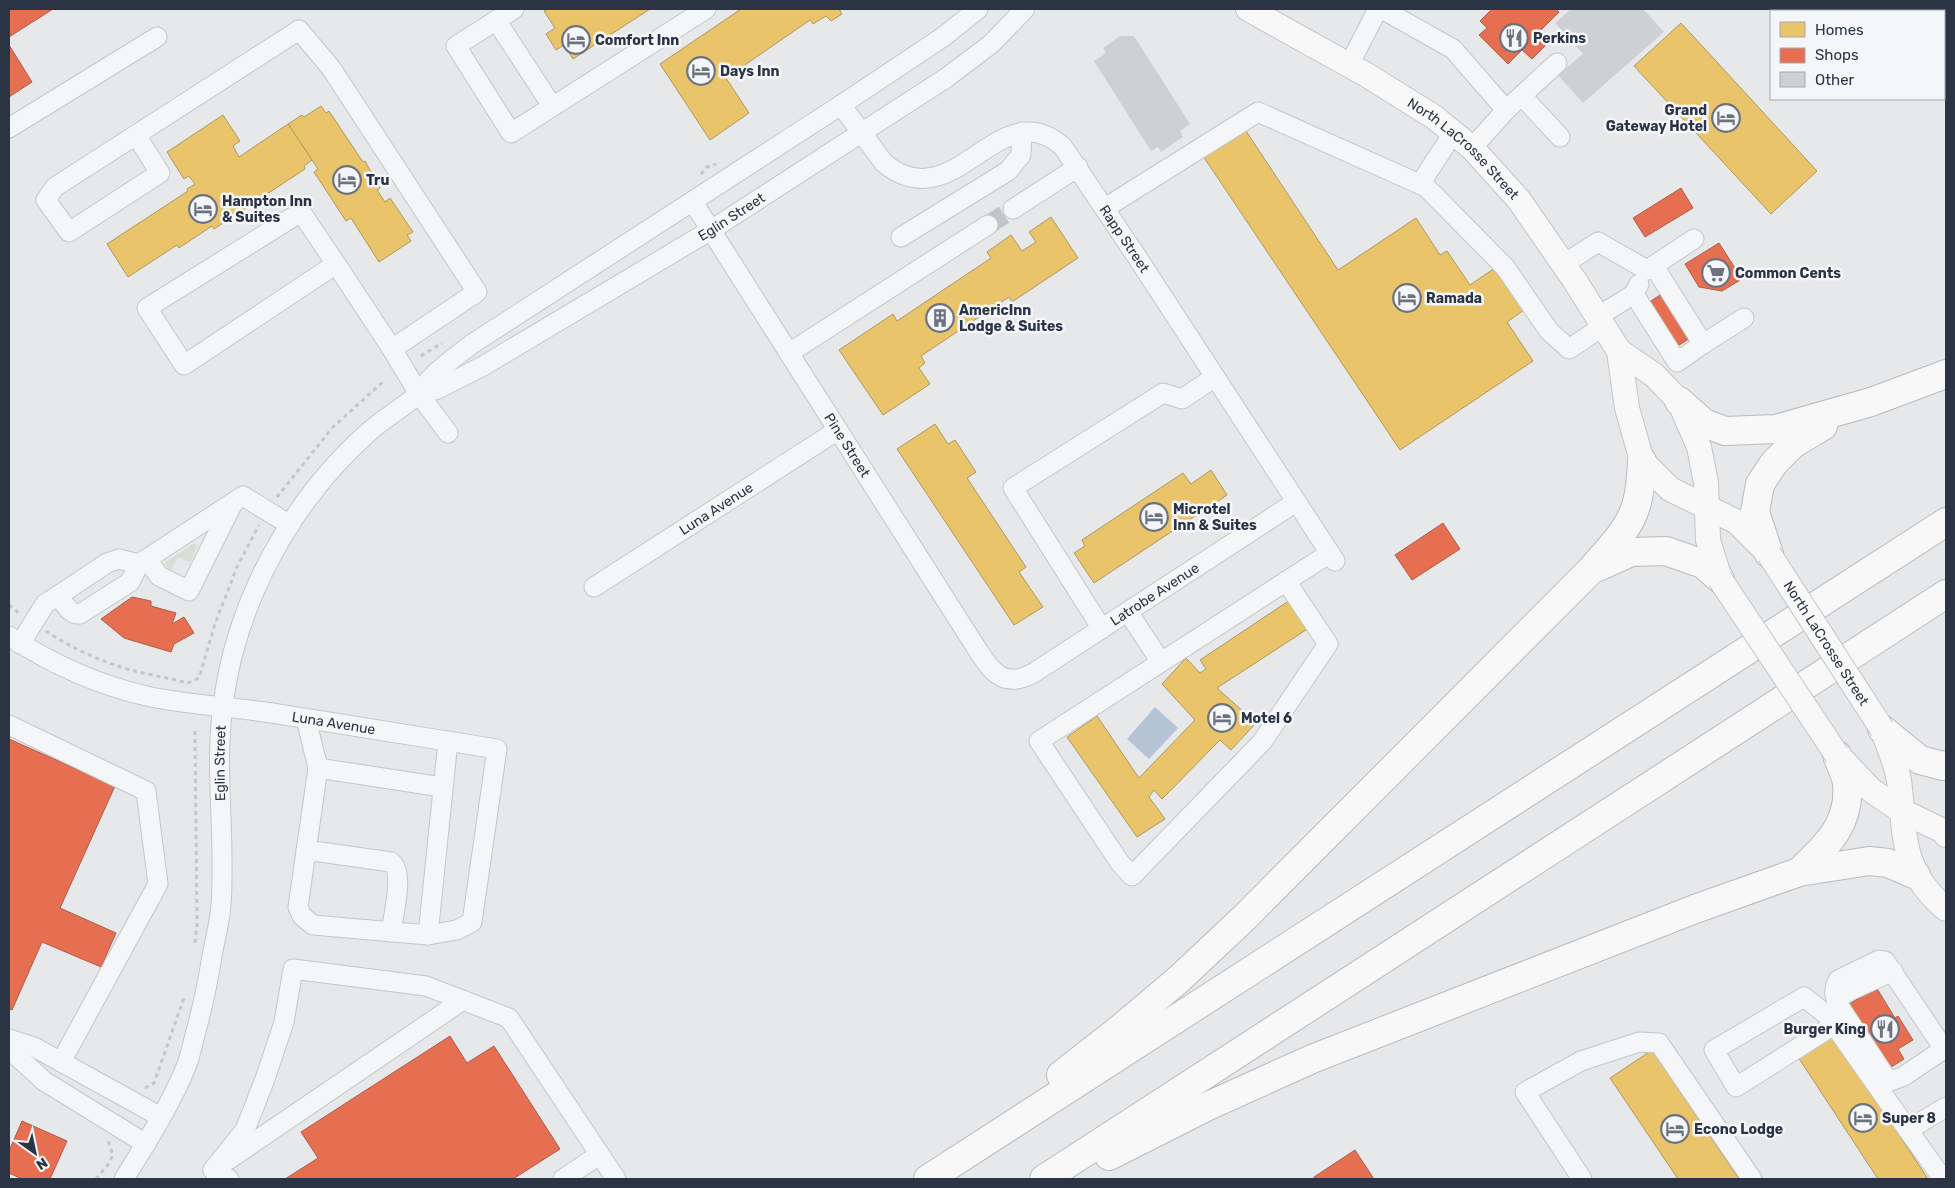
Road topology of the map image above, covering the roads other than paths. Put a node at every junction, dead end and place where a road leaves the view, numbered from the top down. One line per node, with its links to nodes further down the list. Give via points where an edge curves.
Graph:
1 (514, 9): 7 (street)
2 (706, 9): 12 (street)
3 (978, 9): 13 (street, Eglin Street, via 943,37)
4 (1025, 9): 18 (street, Eglin Street, via 991,44 969,61)
5 (1248, 9): 10 (main road, North LaCrosse Street)
6 (1386, 10): 10 (street); 14 (street, via 1452,49)
7 (496, 20): 12 (street); 12 (street, via 456,46 511,133)
8 (158, 37): 15 (street)
9 (1557, 64): 11 (street)
10 (1349, 65): 17 (main road, North LaCrosse Street, via 1412,102)
11 (1522, 96): 14 (street); 20 (street)
12 (552, 106)
13 (841, 106): 18 (street, Rapp Street); 24 (street, Eglin Street)
14 (1506, 110): 21 (street)
15 (9, 128)
16 (1022, 132): 18 (street, Rapp Street, via 1001,139 956,169 923,178 892,170); 22 (street, Rapp Street, via 1039,132 1054,138); 29 (street, via 1021,155 1008,171)
17 (1454, 132): 21 (main road, North LaCrosse Street); 23 (street)
18 (860, 133): 28 (street, Eglin Street)
19 (136, 135): 19 (street, via 55,187 46,200 69,232 160,173); 38 (street, via 299,30 331,68 477,292)
20 (1560, 137)
21 (1472, 148): 32 (main road, North LaCrosse Street, via 1519,200)
22 (1078, 167): 25 (street, Rapp Street); 26 (street)
23 (1420, 184): 25 (street, via 1258,112); 36 (street, via 1505,267 1549,331 1569,349)
24 (693, 202): 28 (street, Pine Street); 43 (street, Eglin Street, via 472,344 449,361)
25 (1104, 208): 42 (street, Rapp Street)
26 (1013, 209)
27 (988, 224): 40 (street)
28 (711, 230): 40 (street, Pine Street); 43 (street, Eglin Street, via 483,366)
29 (901, 237)
30 (1694, 238): 33 (street)
31 (336, 264): 31 (street, via 184,366 147,308 301,212); 38 (street)
32 (1564, 264): 33 (street, via 1598,242); 36 (main road, North LaCrosse Street)
33 (1650, 268): 34 (street); 37 (street)
34 (1634, 294): 36 (street); 37 (street, via 1677,362)
35 (1744, 318): 37 (street)
36 (1599, 322): 39 (main road, North LaCrosse Street)
37 (1703, 344)
38 (392, 349): 43 (street)
39 (1619, 351): 44 (main road, North LaCrosse Street, via 1654,376); 48 (main road, North LaCrosse Street, via 1626,408)
40 (789, 353): 46 (street, Pine Street)
41 (1946, 374): 45 (highway)
42 (1215, 377): 50 (street, Rapp Street); 63 (street, via 1182,399 1163,393 1013,488)
43 (419, 394): 47 (street); 53 (street, Eglin Street, via 370,430 347,453)
44 (1679, 401): 45 (highway, via 1704,424 1725,431 1749,432 1776,429); 51 (main road, North LaCrosse Street, via 1699,447 1706,483)
45 (1871, 402): 54 (highway, via 1812,432 1793,444 1774,463 1760,484 1755,512)
46 (838, 430): 59 (street, Luna Avenue); 66 (street, Pine Street, via 986,662)
47 (448, 433)
48 (1642, 461): 51 (main road, North LaCrosse Street, via 1670,489); 56 (highway, via 1641,483 1632,516)
49 (233, 502): 53 (street, via 243,496); 55 (street); 55 (street, via 189,591 159,576)
50 (1296, 502): 58 (street, Rapp Street, via 1332,557); 62 (street, Latrobe Avenue)
51 (1706, 507): 54 (main road, North LaCrosse Street, via 1737,522); 57 (main road, North LaCrosse Street, via 1708,540)
52 (1946, 522): 100 (highway)
53 (290, 526): 67 (street, Eglin Street, via 248,607 233,654)
54 (1769, 554): 70 (main road, North LaCrosse Street, bridge)
55 (143, 562): 61 (street, via 119,559 107,563); 61 (street, via 130,582 80,614 70,612)
56 (1591, 570): 57 (highway, via 1631,552 1666,551 1703,564); 99 (highway, via 1178,980 1061,1075)
57 (1720, 579): 72 (main road, North LaCrosse Street, bridge)
58 (1286, 581): 65 (street); 65 (street, via 1328,644 1262,742 1132,876 1120,863 1039,741)
59 (594, 587)
60 (1946, 594): 101 (highway)
61 (59, 595): 64 (street, via 45,604)
62 (1128, 612): 63 (street, Latrobe Avenue); 65 (street)
63 (1102, 629): 66 (street, Latrobe Avenue, via 1030,676)
64 (14, 640): 67 (street, Luna Avenue, via 51,662 99,683 151,697)
65 (1161, 662)
66 (1010, 680)
67 (222, 707): 68 (street, Luna Avenue); 91 (street, Eglin Street, via 221,906 205,1000 187,1066)
68 (306, 719): 71 (street, Luna Avenue); 74 (street)
69 (9, 725): 89 (street, via 146,791 158,884)
70 (1882, 729): 73 (highway, via 1920,760); 76 (main road, North LaCrosse Street, via 1898,779)
71 (448, 741): 75 (street); 83 (street, Luna Avenue, via 497,749 472,922 457,930)
72 (1837, 755): 76 (main road, North LaCrosse Street, via 1871,790); 79 (highway, via 1847,783 1847,810 1828,844)
73 (1946, 765)
74 (318, 768): 75 (street); 78 (street)
75 (442, 787): 83 (street)
76 (1900, 810): 77 (main road, North LaCrosse Street); 80 (main road, North LaCrosse Street, via 1906,847)
77 (1946, 835)
78 (306, 850): 82 (street, via 395,865 399,876); 82 (street, via 298,907 302,916 313,925)
79 (1799, 872): 80 (highway, via 1869,861 1888,863); 102 (highway, via 1695,909 1312,1059 1161,1128)
80 (1916, 876): 81 (main road, North LaCrosse Street)
81 (1946, 909)
82 (391, 932): 83 (street)
83 (428, 935)
84 (463, 1000): 94 (street, via 509,1018); 95 (street); 95 (street, via 426,986 293,969 284,1022 265,1079 245,1130)
85 (1834, 1025): 85 (street, via 1804,997 1714,1050 1736,1087); 92 (street)
86 (9, 1039): 89 (street, via 34,1047)
87 (9, 1049): 93 (street, via 44,1081)
88 (1945, 1049): 88 (street, via 1893,971 1840,998 1839,1006 1891,1081)
89 (61, 1062): 91 (street)
90 (1946, 1107): 92 (street)
91 (161, 1117): 93 (street, Eglin Street)
92 (1908, 1130): 105 (street)
93 (146, 1144): 96 (street, Eglin Street)
94 (599, 1155): 97 (street); 98 (street)
95 (221, 1175)
96 (124, 1179)
97 (563, 1179)
98 (616, 1179)
99 (916, 1179)
100 (928, 1179)
101 (1044, 1179)
102 (1066, 1179)
103 (1582, 1179): 104 (street, via 1525,1092 1581,1061 1639,1042 1658,1043)
104 (1752, 1179)
105 (1943, 1179)

